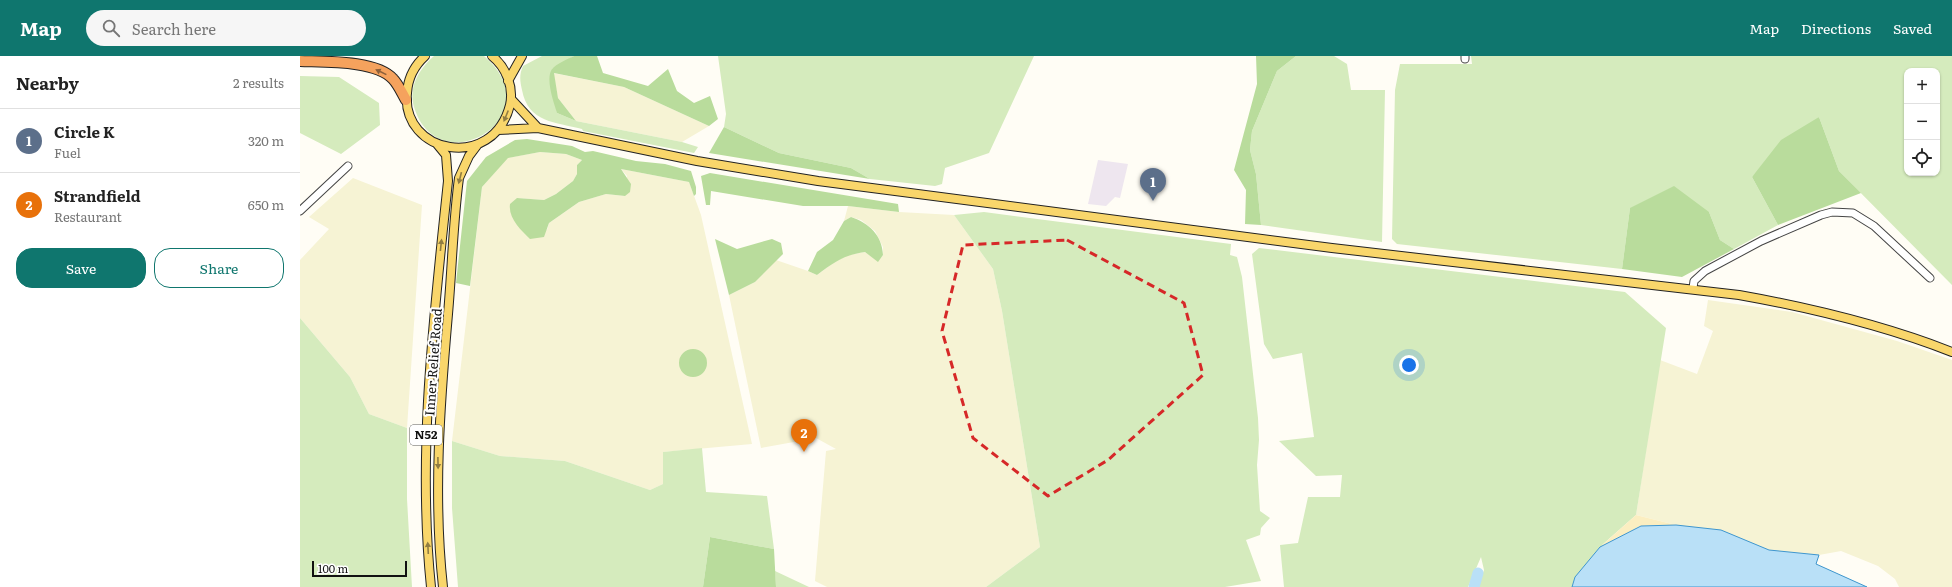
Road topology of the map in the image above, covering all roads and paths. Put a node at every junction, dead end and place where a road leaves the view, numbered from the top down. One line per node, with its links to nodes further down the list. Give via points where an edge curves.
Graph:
1 (425, 56): 7 (main road, N52, via 412,72)
2 (492, 56): 5 (main road, N52, via 501,64)
3 (522, 56): 5 (main road)
4 (300, 61): 7 (highway, one-way to 4, via 393,78 373,68)
5 (508, 81): 6 (main road, N52)
6 (511, 99): 8 (main road); 9 (main road, N52, one-way to 9, via 506,118)
7 (406, 100): 10 (main road, N52, via 411,118 421,132)
8 (538, 128): 9 (main road); 15 (main road, via 697,161 826,182 1355,251)
9 (498, 130): 11 (main road, N52, via 488,140)
10 (437, 144): 11 (main road, N52, via 462,148); 17 (main road, Inner Relief Road / N52, one-way to 10, via 426,518 426,434 448,176 446,155)
11 (478, 144): 18 (main road, Inner Relief Road / N52, one-way to 18, via 460,178 443,373 438,455)
12 (347, 167): 13 (street)
13 (300, 211)
14 (1930, 278): 15 (street, via 1874,226 1852,213 1832,212 1761,242 1705,271 1694,281)
15 (1693, 288): 16 (main road, via 1800,306 1878,326)
16 (1952, 352)
17 (431, 587)
18 (443, 587)

